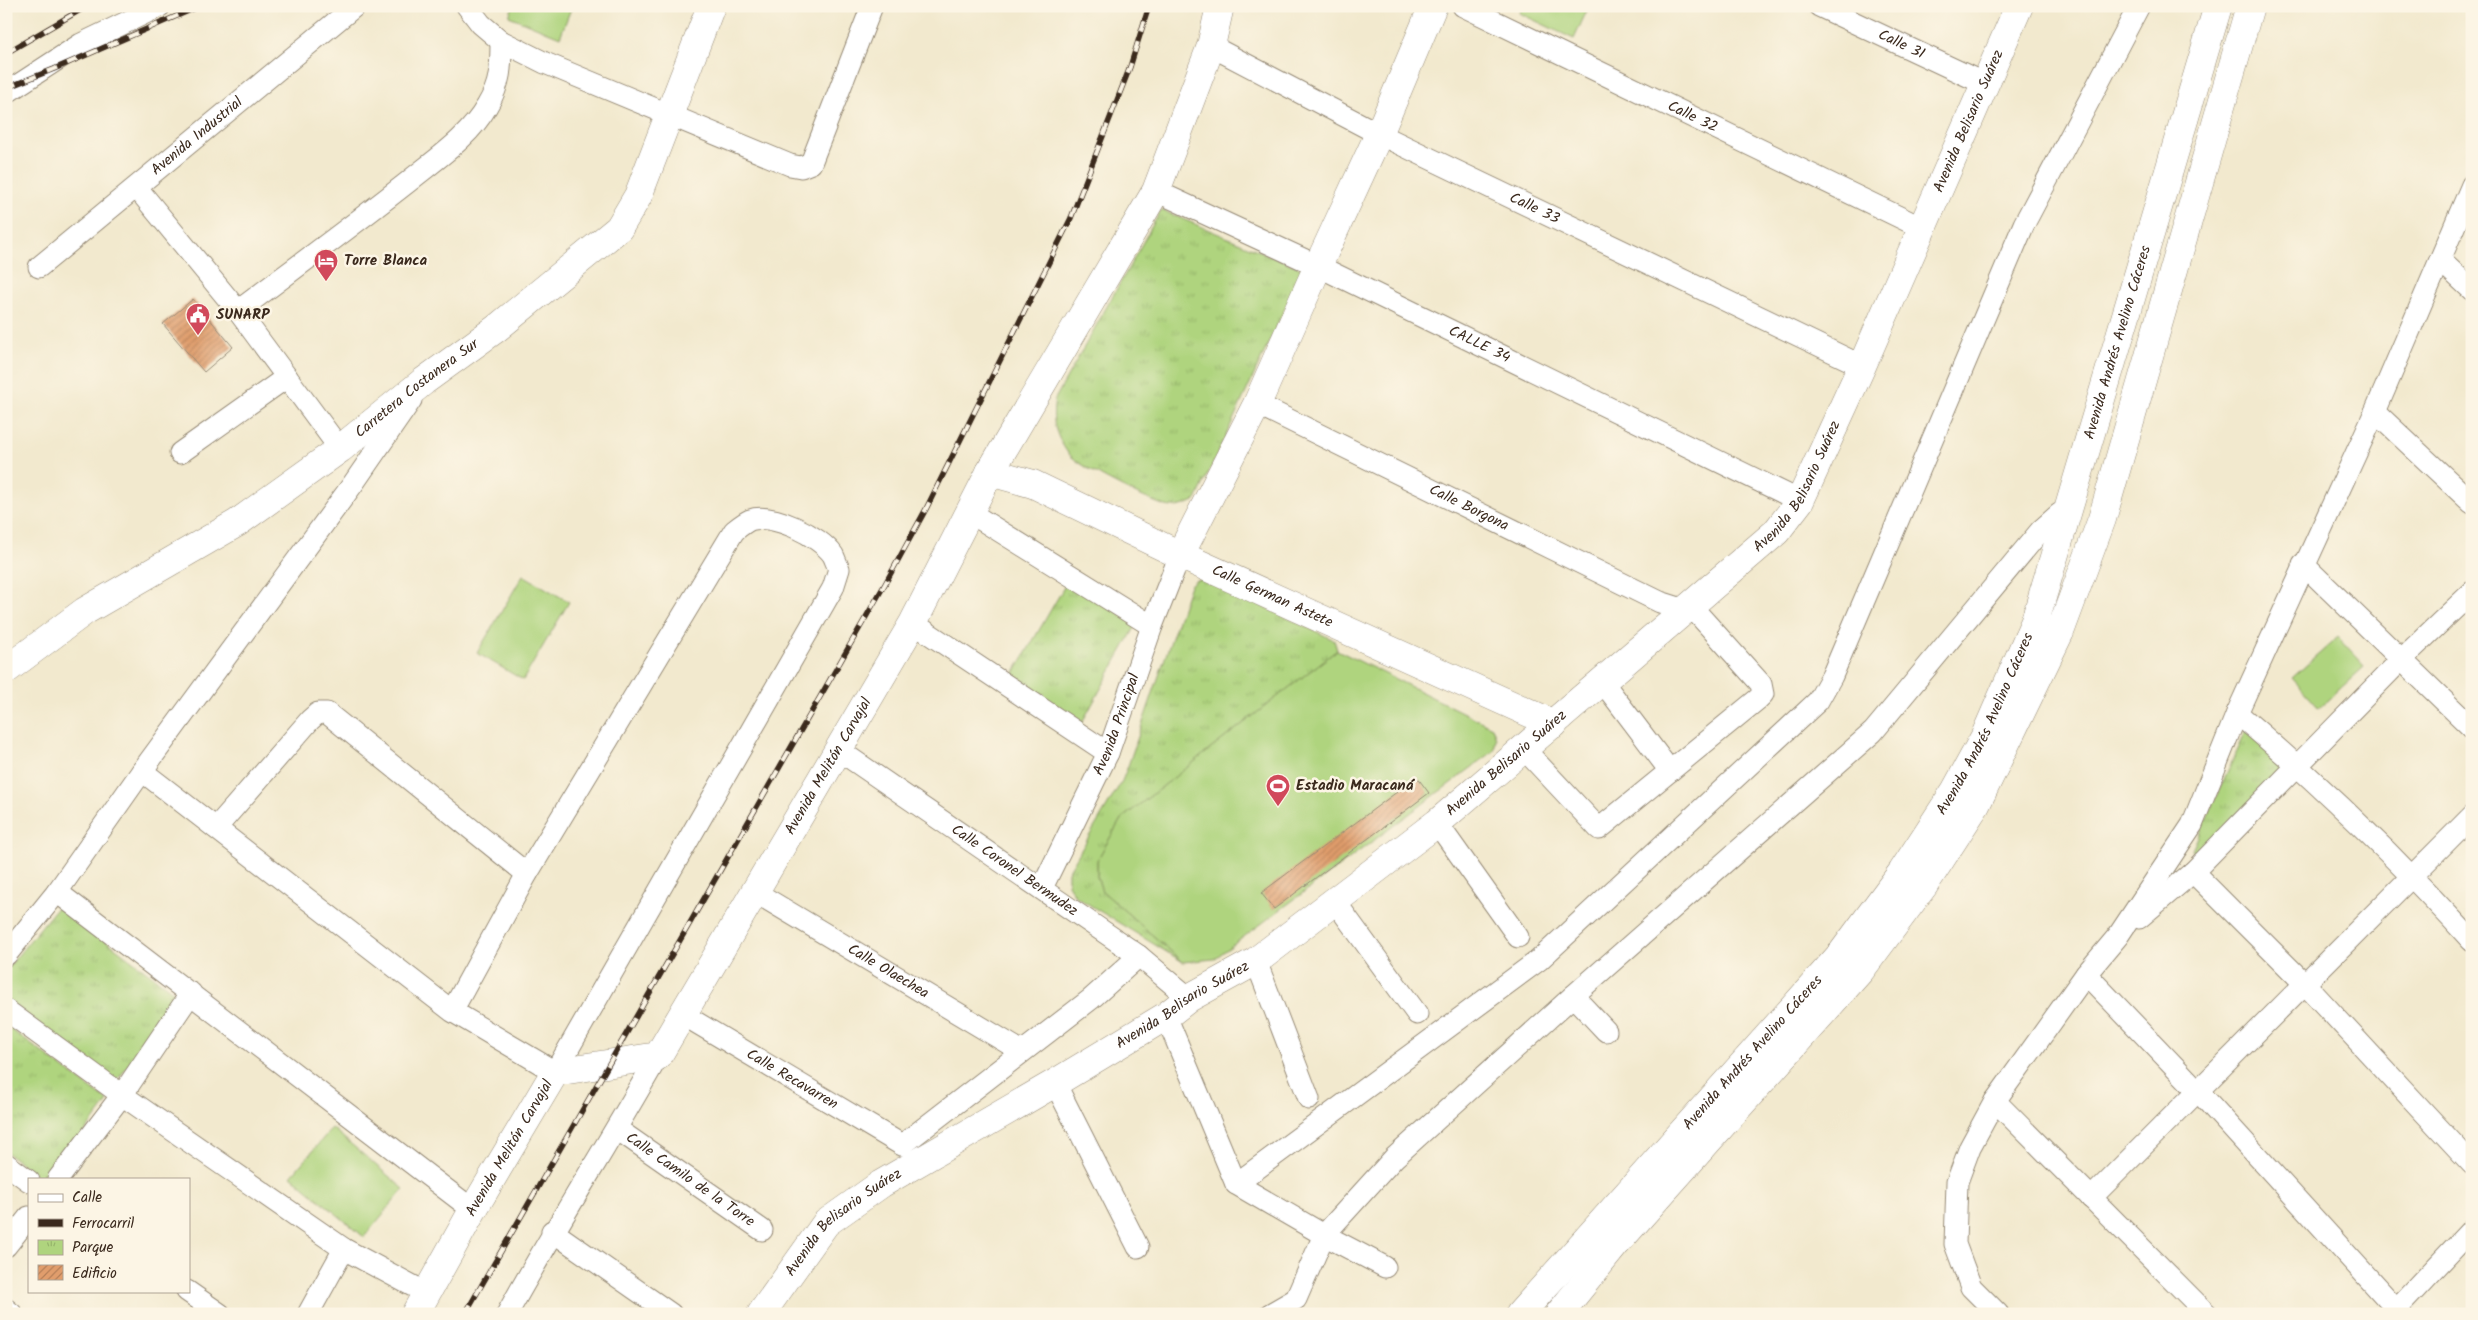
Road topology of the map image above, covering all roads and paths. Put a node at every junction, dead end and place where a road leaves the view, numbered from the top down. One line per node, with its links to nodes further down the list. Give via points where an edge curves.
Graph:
1 (160, 6): 17 (street, via 81,44)
2 (355, 6): 21 (street, Avenida Industrial)
3 (466, 6): 14 (street)
4 (711, 6): 18 (main road, Carretera Costanera Sur)
5 (872, 6): 18 (street, via 811,163 801,167 790,166)
6 (1220, 6): 15 (main road, Avenida Melitón Carvajal)
7 (1433, 6): 19 (main road)
8 (1463, 6): 23 (street, Calle 32)
9 (1819, 6): 16 (street, Calle 31)
10 (2019, 6): 16 (main road, Avenida Belisario Suárez)
11 (2139, 6): 99 (street, via 2024,224 1832,676 1818,701 1538,960)
12 (2218, 6): 40 (main road, Avenida Andrés Avelino Cáceres)
13 (2250, 6): 123 (main road, Avenida Andrés Avelino Cáceres, via 2102,519 2060,632 1976,805 1914,899 1860,971 1615,1245)
14 (501, 40): 18 (street, via 545,64); 28 (street, via 501,77 473,127 374,208)
15 (1210, 46): 19 (street, Calle 33); 22 (main road, Avenida Melitón Carvajal)
16 (1985, 84): 23 (main road, Avenida Belisario Suárez)
17 (6, 93)
18 (670, 115): 31 (main road, Carretera Costanera Sur, via 638,196 618,228 496,328)
19 (1379, 134): 25 (main road); 29 (street, Calle 33)
20 (2472, 185): 24 (street)
21 (137, 188): 26 (street, Avenida Industrial); 28 (street)
22 (1156, 191): 25 (street, CALLE 34); 36 (main road, Avenida Melitón Carvajal)
23 (1922, 228): 29 (main road, Avenida Belisario Suárez)
24 (2440, 260): 27 (street); 33 (street)
25 (1318, 266): 32 (main road); 37 (street, CALLE 34)
26 (39, 267)
27 (2472, 290)
28 (238, 311): 30 (street)
29 (1862, 366): 37 (main road, Avenida Belisario Suárez)
30 (287, 377): 34 (street); 35 (street)
31 (424, 381): 34 (main road, Carretera Costanera Sur); 57 (street, via 353,484)
32 (1257, 404): 41 (main road); 44 (street, Calle Borgona, via 1660,602)
33 (2375, 412): 38 (street); 42 (street)
34 (340, 450): 48 (main road, Carretera Costanera Sur, via 237,523 85,611)
35 (180, 453)
36 (990, 472): 39 (main road, Avenida Melitón Carvajal); 41 (main road, Calle German Astete, via 1033,484)
37 (1800, 501): 44 (main road, Avenida Belisario Suárez, via 1776,532)
38 (2472, 503)
39 (970, 512): 45 (main road, Avenida Melitón Carvajal); 46 (street)
40 (2068, 513): 78 (street, via 2059,514 2041,530 1873,732); 122 (main road, Avenida Andrés Avelino Cáceres, via 2035,621 1984,738 1955,791 1902,872 1842,953)
41 (1180, 555): 46 (street, Avenida Principal); 51 (main road, Calle German Astete)
42 (2303, 564): 47 (street); 50 (street)
43 (2472, 592): 47 (street)
44 (1684, 610): 49 (main road, Avenida Belisario Suárez); 58 (street, Calle Borgona, via 1698,614 1762,684 1763,694)
45 (913, 623): 53 (main road, Avenida Melitón Carvajal); 55 (street)
46 (1152, 626): 55 (street, Avenida Principal)
47 (2402, 659): 52 (street); 56 (street)
48 (6, 670)
49 (1602, 681): 51 (main road, Avenida Belisario Suárez); 58 (street)
50 (2237, 712): 56 (street); 69 (street, via 2192,826)
51 (1554, 724): 54 (main road, Avenida Belisario Suárez)
52 (2472, 728)
53 (837, 749): 65 (street, Calle Coronel Bermudez); 67 (main road, Avenida Melitón Carvajal)
54 (1524, 750): 58 (street, via 1599,829); 60 (main road, Avenida Belisario Suárez)
55 (1108, 753): 65 (street, Avenida Principal)
56 (2298, 765): 62 (street); 64 (street)
57 (142, 771): 61 (street); 66 (street)
58 (1670, 771)
59 (2472, 816): 64 (street)
60 (1437, 823): 68 (main road, Avenida Belisario Suárez); 70 (street)
61 (216, 828): 63 (street, via 310,720 318,712 327,713); 81 (street)
62 (2193, 872): 69 (street); 76 (street)
63 (527, 874): 81 (street); 88 (street, via 734,530 751,520 772,519 802,532 832,554 839,569 834,588)
64 (2412, 875): 71 (street); 76 (street)
65 (1042, 888): 73 (street, Calle Coronel Bermudez)
66 (57, 892): 72 (street); 77 (street)
67 (756, 892): 82 (main road, Avenida Melitón Carvajal); 86 (street, Calle Olaechea)
68 (1334, 900): 74 (main road, Avenida Belisario Suárez); 83 (street)
69 (2118, 936): 75 (street)
70 (1518, 937)
71 (2472, 941)
72 (6, 955)
73 (1139, 956): 79 (street, Calle Coronel Bermudez); 86 (street, via 1091,999)
74 (1256, 961): 79 (main road, Avenida Belisario Suárez); 92 (street)
75 (2086, 974): 90 (street); 93 (street)
76 (2305, 984): 90 (street); 96 (street)
77 (192, 993): 91 (street); 101 (street)
78 (1573, 996): 85 (street); 106 (street, via 1394,1158)
79 (1188, 998): 84 (main road, Avenida Belisario Suárez)
80 (6, 1010): 91 (street)
81 (452, 1011): 88 (street)
82 (682, 1014): 86 (street, Calle Recavarren, via 902,1145); 87 (main road, Avenida Melitón Carvajal)
83 (1417, 1014)
84 (1166, 1016): 89 (main road, Avenida Belisario Suárez); 99 (street)
85 (1606, 1031)
86 (1021, 1051)
87 (658, 1056): 88 (main road, Avenida Melitón Carvajal); 94 (street, Avenida Melitón Carvajal)
88 (556, 1072): 101 (main road, Avenida Melitón Carvajal)
89 (1055, 1083): 108 (street); 120 (main road, Avenida Belisario Suárez, via 881,1184 826,1223)
90 (2198, 1091): 100 (street); 114 (street)
91 (122, 1095): 97 (street); 109 (street)
92 (1309, 1098)
93 (1995, 1101): 100 (street); 124 (street, via 1970,1147 1957,1182 1955,1244 1971,1286)
94 (617, 1129): 104 (street, Calle Camilo de la Torre); 105 (street, Avenida Melitón Carvajal)
95 (6, 1164): 98 (street)
96 (2472, 1164)
97 (59, 1178)
98 (28, 1179)
99 (1236, 1184): 106 (street)
100 (2091, 1198): 125 (street)
101 (473, 1210): 112 (main road, Avenida Melitón Carvajal)
102 (28, 1218): 107 (street)
103 (2472, 1229): 114 (street)
104 (762, 1230)
105 (552, 1231): 118 (street, Avenida Melitón Carvajal); 119 (street)
106 (1324, 1235): 110 (street); 121 (street, via 1296,1299)
107 (6, 1246)
108 (1138, 1247)
109 (344, 1249): 112 (street); 117 (street)
110 (1385, 1267)
111 (188, 1292): 116 (street)
112 (420, 1304)
113 (6, 1309): 115 (street)
114 (2396, 1312)
115 (12, 1314)
116 (220, 1314)
117 (308, 1314)
118 (507, 1314)
119 (671, 1314)
120 (761, 1314)
121 (1270, 1314)
122 (1520, 1314)
123 (1559, 1314)
124 (1998, 1314)
125 (2207, 1314)

